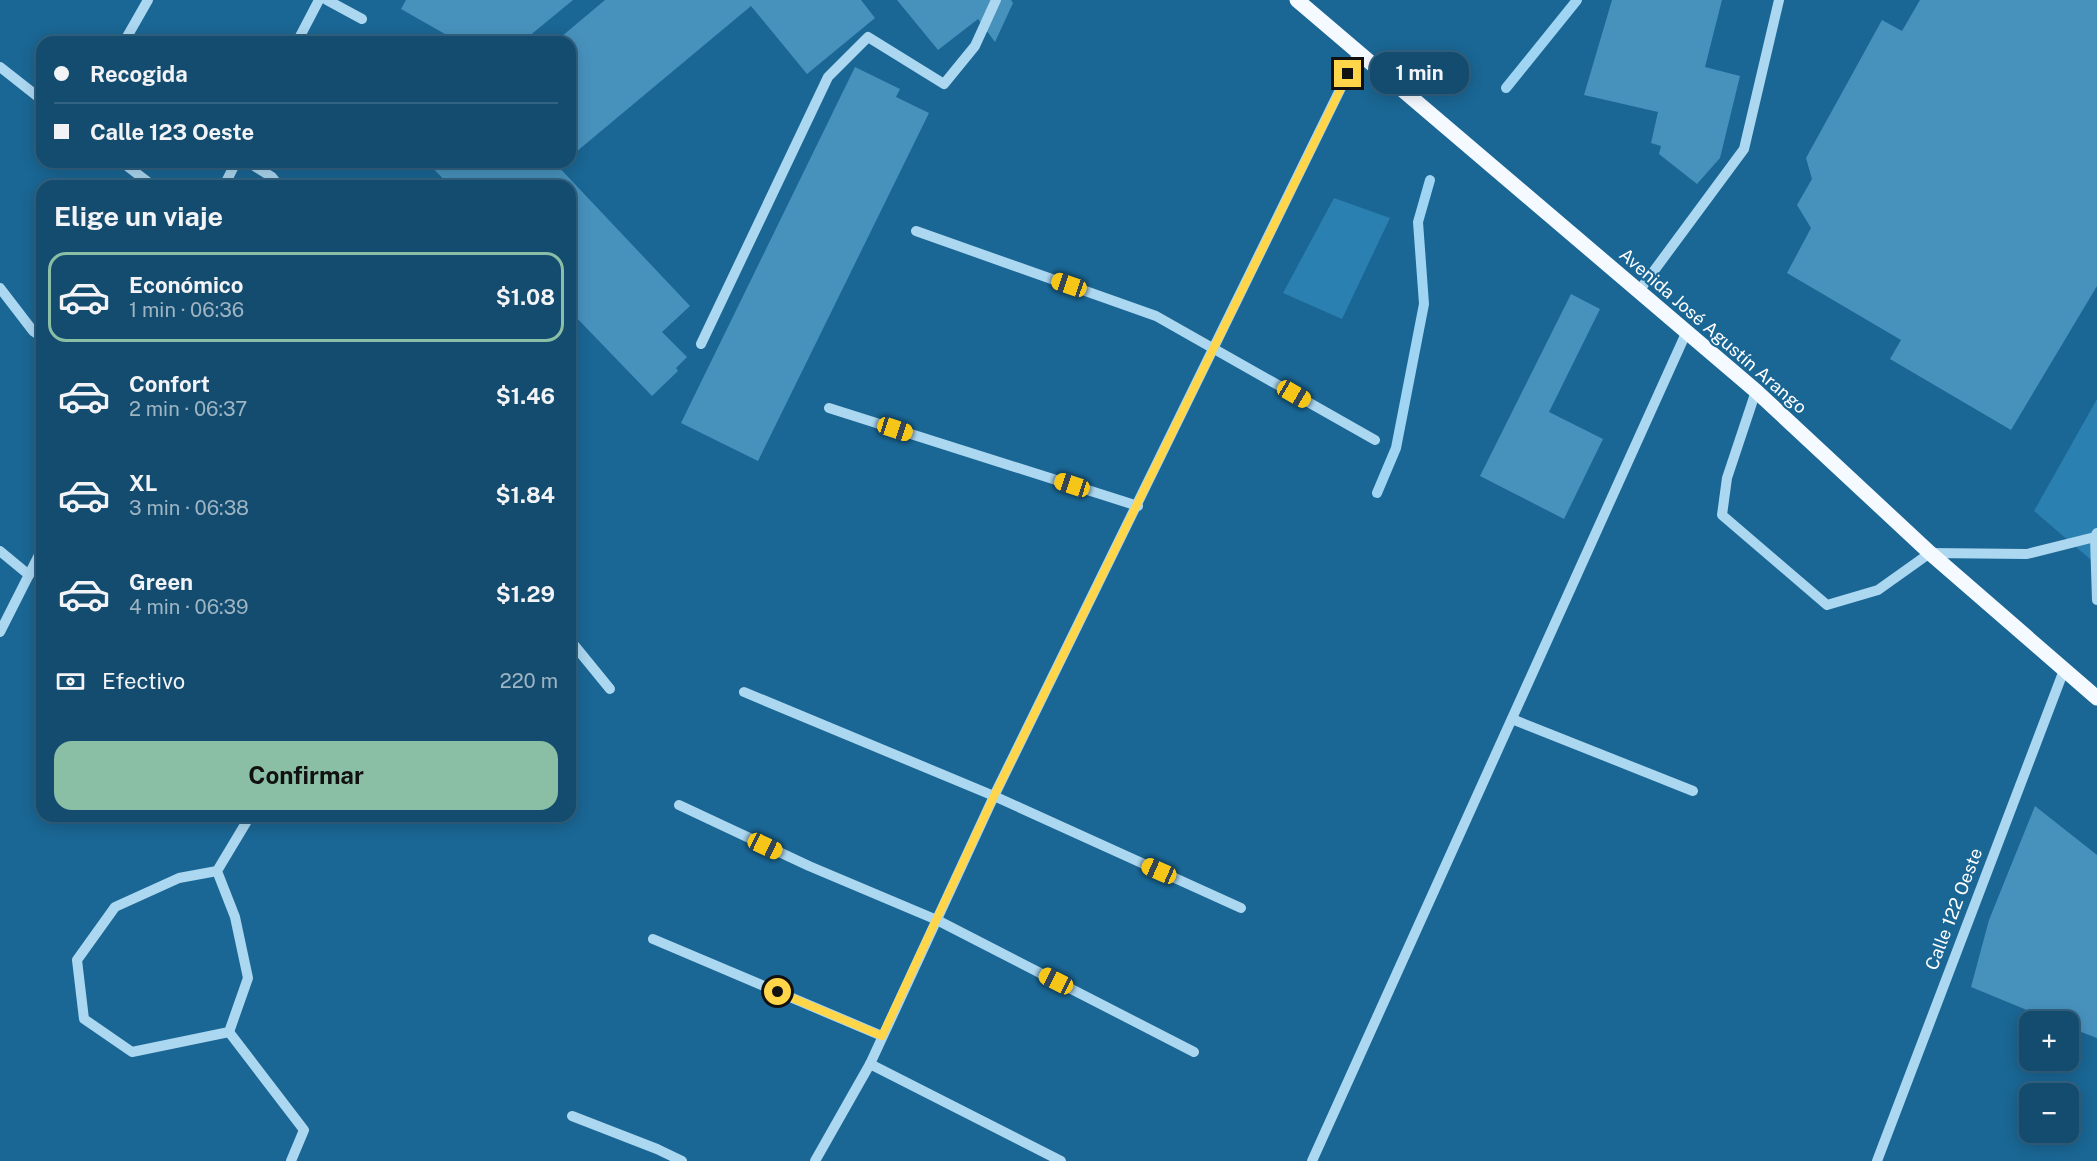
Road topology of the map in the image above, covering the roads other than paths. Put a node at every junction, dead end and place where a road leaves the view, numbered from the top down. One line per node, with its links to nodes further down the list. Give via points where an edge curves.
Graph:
1 (148, 0): 8 (street)
2 (319, 0): 9 (street)
3 (327, 0): 7 (street)
4 (996, 0): 22 (street, via 975,46 944,84 868,37 828,77)
5 (1297, 0): 10 (main road, Avenida José Agustín Arango)
6 (1779, 0): 19 (street, via 1744,148)
7 (362, 20)
8 (127, 36)
9 (300, 36)
10 (1358, 53): 19 (main road, Avenida José Agustín Arango); 23 (street)
11 (0, 67): 12 (street)
12 (36, 95)
13 (130, 168): 15 (street)
14 (258, 168): 16 (street)
15 (145, 180)
16 (274, 180)
17 (916, 231): 23 (street, via 1156,316)
18 (0, 288): 21 (street)
19 (1639, 291): 20 (main road, Avenida José Agustín Arango)
20 (1687, 331): 24 (main road, Avenida José Agustín Arango); 40 (street)
21 (36, 333)
22 (701, 345)
23 (1214, 348): 26 (street); 27 (street)
24 (1756, 391): 30 (main road, Avenida José Agustín Arango); 30 (street, via 1727,478 1722,515 1827,605 1878,590)
25 (829, 408): 27 (street)
26 (1375, 440)
27 (1138, 506): 42 (street)
28 (2096, 535): 30 (street, via 2027,554); 33 (street)
29 (0, 551): 32 (street)
30 (1930, 553): 36 (main road, Avenida José Agustín Arango)
31 (36, 561): 32 (street)
32 (29, 575): 34 (street)
33 (2097, 600)
34 (0, 632)
35 (576, 647): 37 (street)
36 (2064, 670): 39 (main road, Avenida José Agustín Arango); 59 (street, Calle 122 Oeste)
37 (610, 688)
38 (744, 692): 42 (street)
39 (2097, 698)
40 (1512, 718): 41 (street); 58 (street)
41 (1693, 791)
42 (994, 796): 46 (street); 47 (street)
43 (679, 805): 47 (street, via 808,866)
44 (246, 822): 45 (street)
45 (217, 871): 49 (street, via 235,917 248,978); 49 (street, via 179,878 115,907 76,960 84,1019 132,1052)
46 (1241, 908)
47 (937, 920): 50 (street); 51 (street)
48 (653, 939): 50 (street)
49 (229, 1032): 54 (street, via 304,1130)
50 (882, 1036): 52 (street)
51 (1194, 1052)
52 (870, 1064): 56 (street); 57 (street)
53 (572, 1116): 55 (street)
54 (291, 1161)
55 (682, 1161)
56 (814, 1161)
57 (1061, 1161)
58 (1312, 1161)
59 (1877, 1161)

